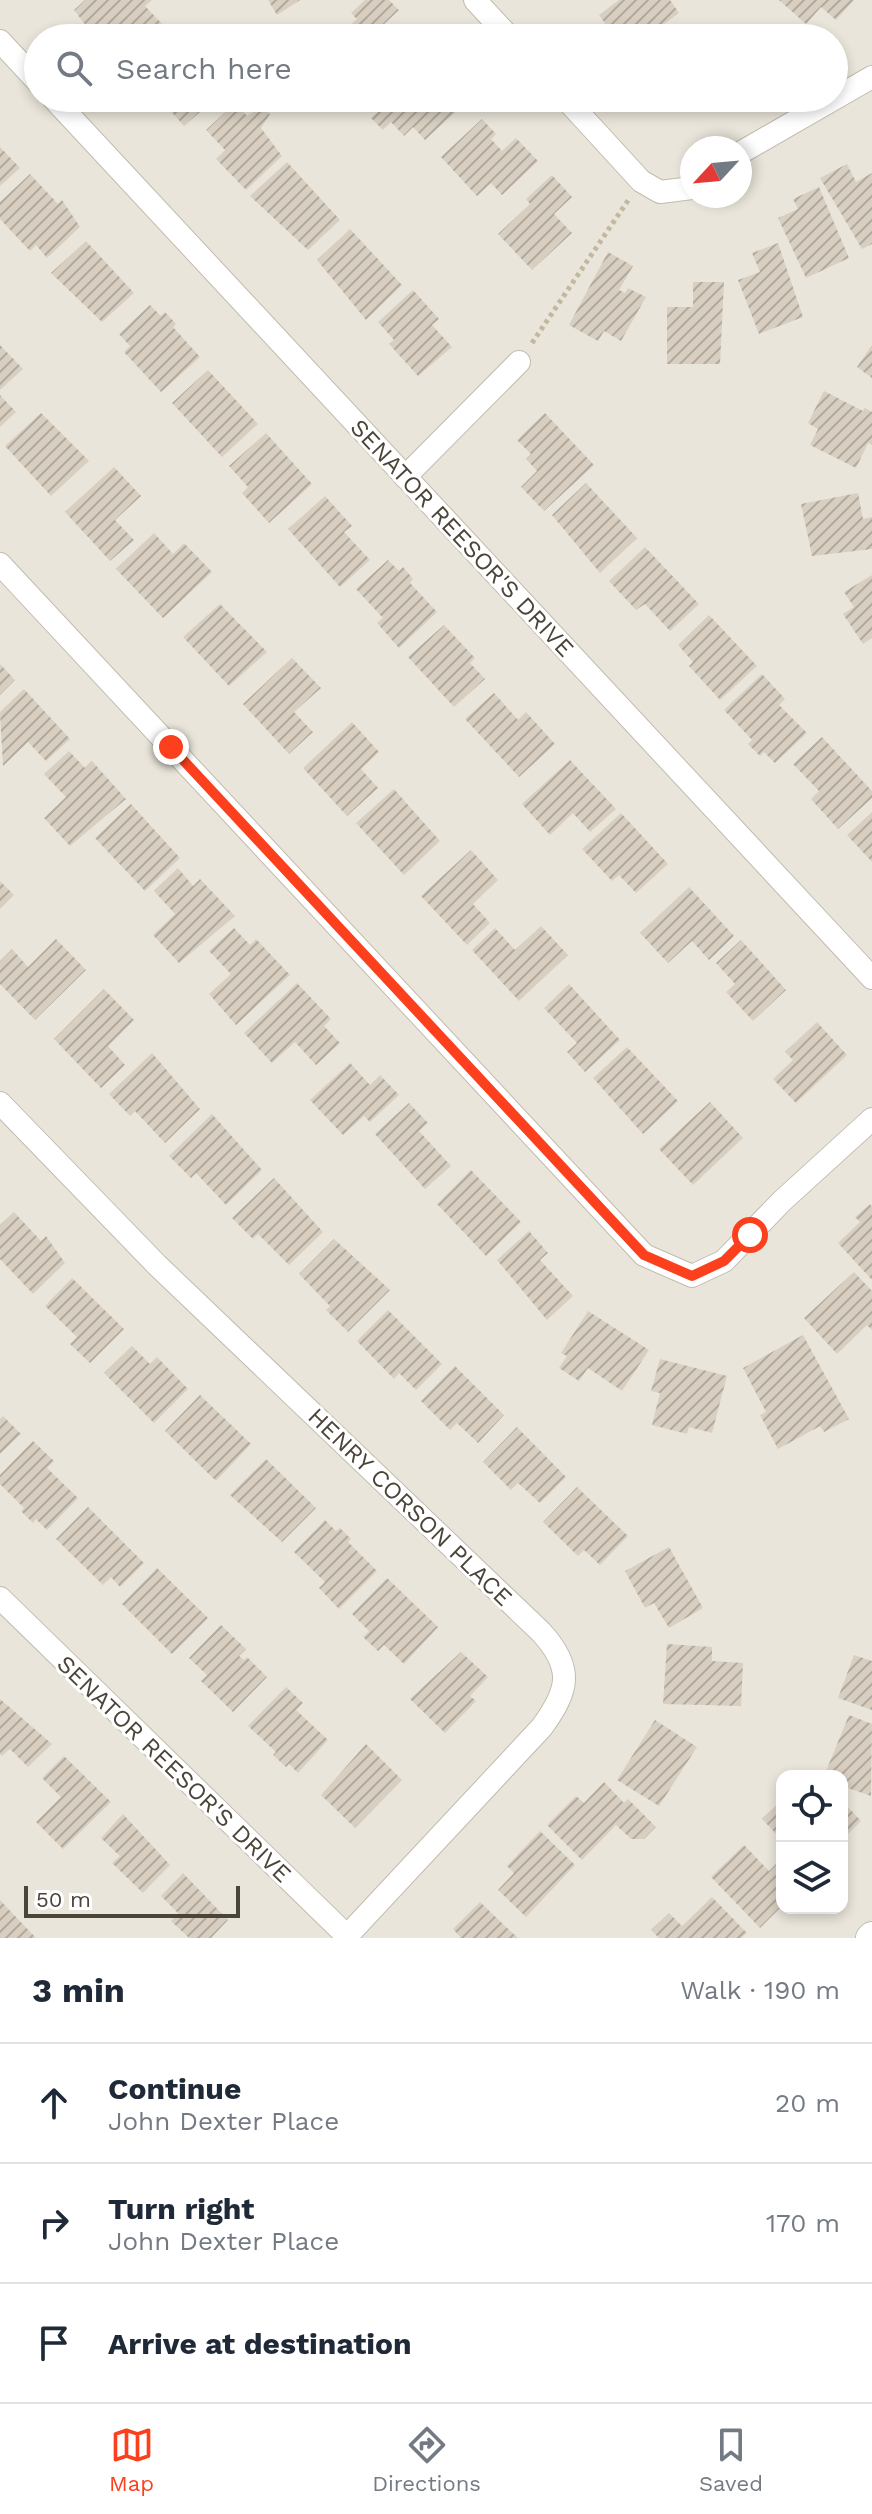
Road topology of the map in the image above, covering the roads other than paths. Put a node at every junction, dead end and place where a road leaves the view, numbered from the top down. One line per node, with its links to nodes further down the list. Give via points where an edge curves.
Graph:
1 (475, 0): 2 (street)
2 (497, 24)
3 (0, 41): 4 (street)
4 (24, 67)
5 (872, 77): 6 (street)
6 (848, 91)
7 (66, 112): 13 (street, SENATOR REESOR'S DRIVE)
8 (578, 112): 11 (street, via 641,181 660,192)
9 (811, 112): 10 (street)
10 (752, 146)
11 (680, 190)
12 (519, 362): 13 (street)
13 (405, 477): 15 (street, SENATOR REESOR'S DRIVE)
14 (0, 564): 17 (street, via 644,1255 692,1276 724,1261)
15 (872, 978)
16 (0, 1103): 19 (street, HENRY CORSON PLACE, via 157,1265 541,1632 560,1662 563,1699 542,1727)
17 (872, 1119)
18 (0, 1598): 19 (street, SENATOR REESOR'S DRIVE)
19 (348, 1937)

